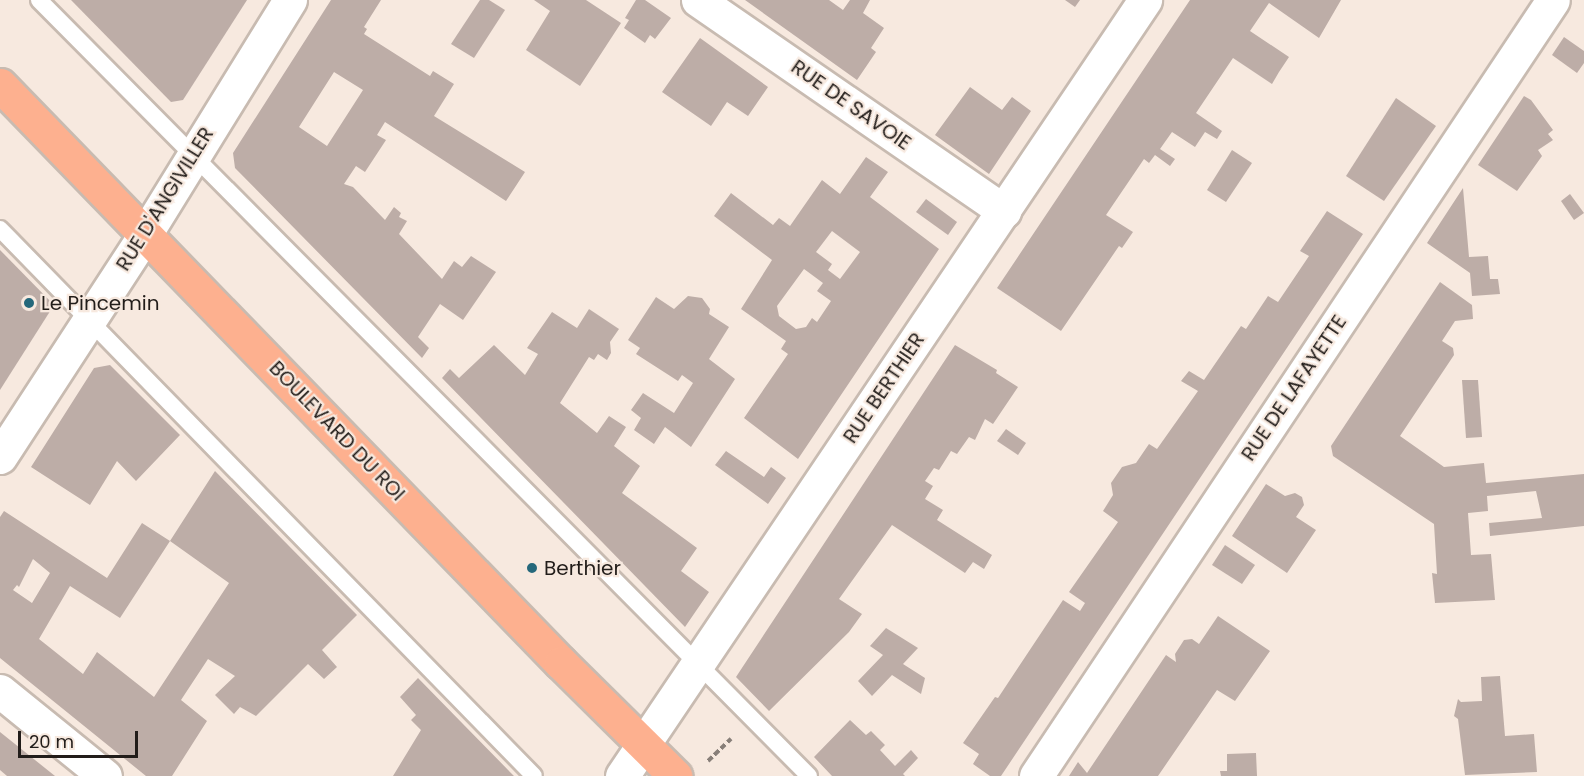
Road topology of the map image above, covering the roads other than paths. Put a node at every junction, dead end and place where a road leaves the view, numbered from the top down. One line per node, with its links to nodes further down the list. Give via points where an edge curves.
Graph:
1 (39, 0): 7 (lane)
2 (290, 0): 7 (street, RUE D'ANGIVILLER)
3 (698, 0): 8 (street, RUE DE SAVOIE)
4 (1145, 0): 8 (street, RUE BERTHIER)
5 (1553, 0): 21 (street, RUE DE LAFAYETTE)
6 (0, 84): 10 (main road, BOULEVARD DU ROI)
7 (193, 157): 10 (street, RUE D'ANGIVILLER); 13 (lane)
8 (1004, 211): 13 (street, RUE BERTHIER)
9 (0, 229): 11 (lane)
10 (146, 233): 11 (street, RUE D'ANGIVILLER); 15 (main road, BOULEVARD DU ROI)
11 (88, 319): 12 (street, RUE D'ANGIVILLER); 18 (lane)
12 (0, 457)
13 (697, 666): 15 (street, RUE BERTHIER); 20 (lane)
14 (0, 691): 17 (street)
15 (644, 744): 16 (main road, BOULEVARD DU ROI); 19 (street, RUE BERTHIER)
16 (688, 772)
17 (105, 776)
18 (534, 776)
19 (622, 776)
20 (809, 776)
21 (1036, 776)

